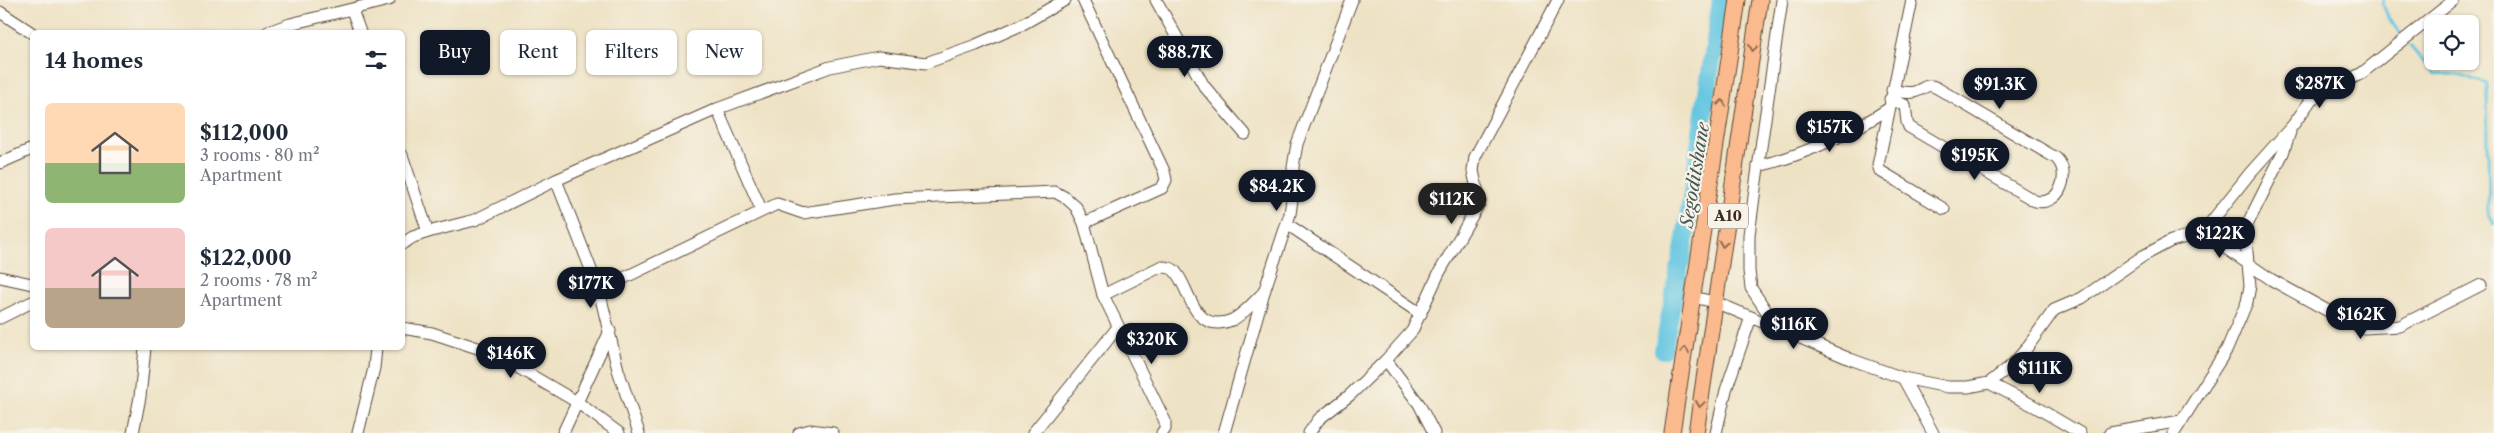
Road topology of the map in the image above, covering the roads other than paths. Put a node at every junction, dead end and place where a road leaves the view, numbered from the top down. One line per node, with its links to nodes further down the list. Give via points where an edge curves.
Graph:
1 (389, 0): 12 (street)
2 (1065, 0): 18 (street, via 1021,25 926,63 866,58 830,67)
3 (1083, 0): 28 (street, via 1166,180 1162,188)
4 (1156, 0): 20 (street, via 1204,86)
5 (1352, 0): 29 (street, via 1298,144 1293,167 1294,196)
6 (1558, 0): 43 (street, via 1475,157 1473,171 1480,202 1439,273)
7 (1738, 0): 40 (main road, A10, one-way to 7)
8 (1760, 0): 41 (main road, A10, one-way to 41)
9 (1782, 0): 24 (street)
10 (1912, 0): 17 (street)
11 (2454, 0): 19 (street, via 2362,73 2311,100)
12 (352, 10): 14 (street); 15 (street)
13 (0, 12): 16 (street)
14 (274, 30)
15 (359, 30)
16 (30, 32)
17 (1890, 99): 17 (street, via 1905,105 1909,127 2036,201 2046,201 2063,184 2063,169 2056,158 1932,85); 24 (street, via 1854,130); 26 (street, via 1878,165 1880,171)
18 (717, 109): 25 (street); 27 (street)
19 (2293, 125): 31 (street, via 2250,172); 33 (street, via 2283,153 2247,226)
20 (1245, 134)
21 (30, 150): 22 (street)
22 (0, 163)
23 (405, 164): 30 (street)
24 (1758, 166): 48 (street, via 1750,235 1750,282)
25 (556, 180): 30 (street, via 475,220); 37 (street)
26 (1944, 208)
27 (761, 209): 28 (street, via 776,204 803,213 896,199 1056,192 1076,207); 37 (street)
28 (1084, 222): 39 (street)
29 (1287, 224): 38 (street); 43 (street)
30 (428, 232): 32 (street)
31 (2200, 236): 33 (street, via 2216,241); 56 (street, via 2171,241 2082,298 2054,310 2012,365)
32 (405, 242)
33 (2250, 263): 36 (street, via 2272,280 2364,328 2400,326); 58 (street, via 2247,302 2234,333 2218,365)
34 (0, 277): 35 (street)
35 (30, 284)
36 (2481, 285)
37 (599, 290): 49 (street)
38 (1264, 292): 39 (street, via 1233,320 1221,322 1209,321 1200,315 1190,303 1177,274 1170,268 1160,267); 68 (street)
39 (1102, 295): 46 (street)
40 (1692, 297): 41 (street); 53 (main road, A10, one-way to 40)
41 (1714, 302): 44 (street); 55 (main road, A10)
42 (30, 303): 45 (street)
43 (1421, 314): 52 (street, via 1412,330)
44 (1750, 317): 48 (street); 73 (street)
45 (0, 318)
46 (1118, 327): 66 (street); 67 (street, via 1165,421)
47 (405, 328): 57 (street, via 432,333 493,353)
48 (1779, 330): 54 (street)
49 (610, 331): 57 (street); 63 (street, via 618,370)
50 (145, 350): 59 (street)
51 (376, 350): 60 (street)
52 (1386, 360): 69 (street, via 1319,419); 70 (street, via 1419,404)
53 (1681, 378): 55 (main road); 71 (main road, A10)
54 (1903, 378): 56 (street, via 1948,387); 74 (street)
55 (1703, 381): 72 (main road, A10, one-way to 72)
56 (1989, 383): 75 (street)
57 (577, 402): 61 (street); 62 (street)
58 (2181, 422): 76 (street); 77 (street)
59 (133, 433)
60 (358, 433)
61 (563, 433)
62 (619, 433)
63 (639, 433)
64 (799, 433): 65 (street, via 810,430)
65 (833, 433)
66 (1033, 433)
67 (1162, 433)
68 (1224, 433)
69 (1309, 433)
70 (1434, 433)
71 (1672, 433)
72 (1696, 433)
73 (1716, 433)
74 (1933, 433)
75 (2080, 433)
76 (2110, 433)
77 (2174, 433)

